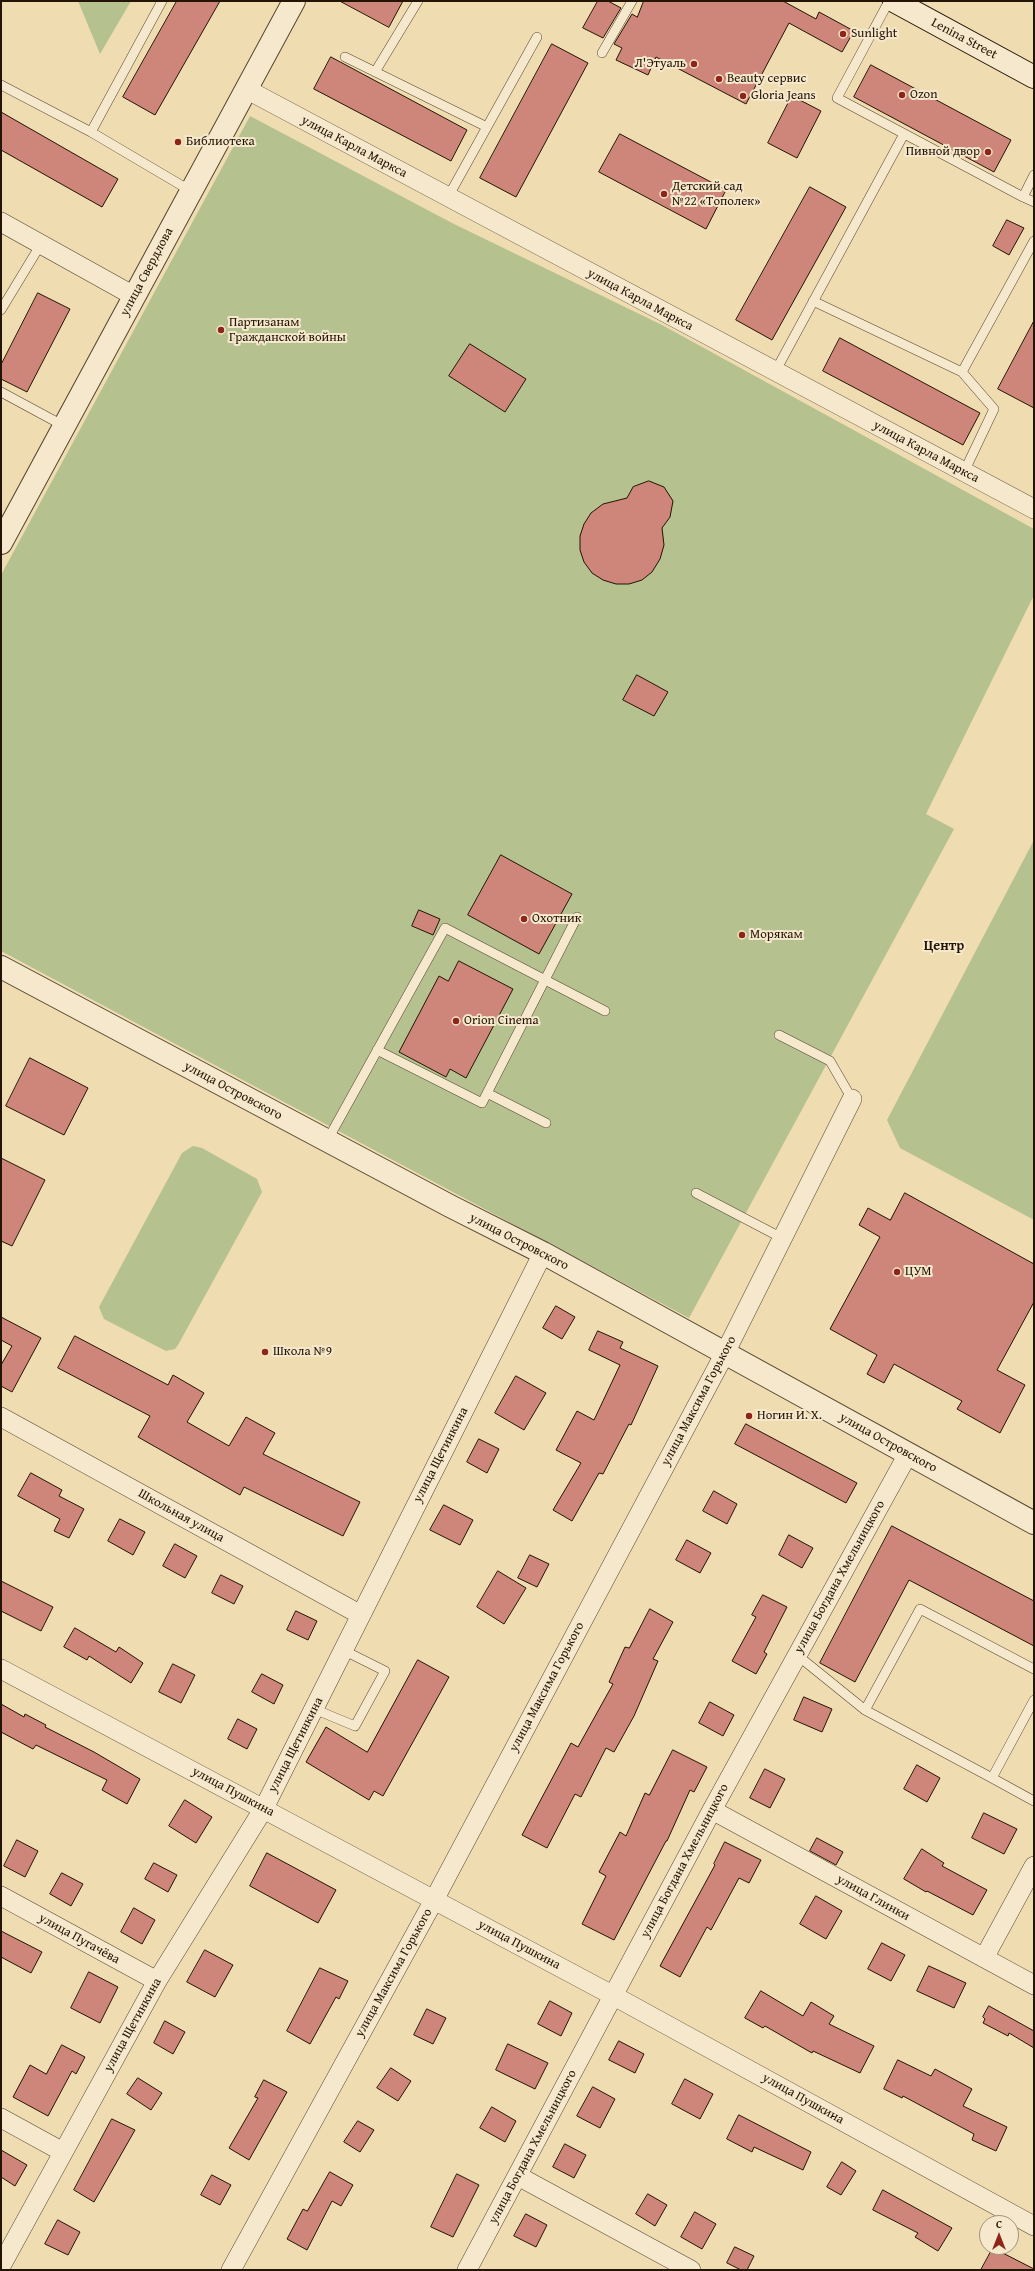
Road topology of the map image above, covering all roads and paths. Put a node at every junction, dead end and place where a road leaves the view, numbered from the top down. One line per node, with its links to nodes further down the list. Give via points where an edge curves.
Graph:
1 (162, 1): 15 (lane)
2 (294, 1): 13 (street, улица Свердлова)
3 (418, 1): 10 (lane)
4 (632, 1): 8 (lane)
5 (890, 1): 16 (lane, via 837,98)
6 (894, 1): 11 (street, Lenina Street)
7 (537, 38): 14 (lane)
8 (602, 53)
9 (345, 57): 10 (lane)
10 (375, 72): 14 (lane)
11 (1034, 77)
12 (1, 85): 15 (lane)
13 (246, 89): 18 (street, улица Свердлова); 19 (street, улица Карла Маркса)
14 (488, 127): 19 (lane)
15 (91, 132): 18 (lane)
16 (904, 134): 20 (lane); 26 (lane)
17 (1034, 175): 20 (lane)
18 (191, 191): 25 (street, улица Свердлова)
19 (448, 197): 28 (street, улица Карла Маркса)
20 (1023, 197): 21 (lane)
21 (1034, 202)
22 (1, 222): 24 (street)
23 (1034, 241): 29 (lane)
24 (41, 244): 25 (street); 27 (lane)
25 (134, 296): 31 (street, улица Свердлова)
26 (813, 301): 28 (lane); 29 (lane)
27 (1, 310)
28 (775, 372): 32 (street, улица Карла Маркса)
29 (962, 372): 32 (lane, via 994,410)
30 (1, 392): 31 (lane)
31 (64, 426): 34 (street, улица Свердлова)
32 (964, 472): 33 (street, улица Карла Маркса)
33 (1034, 509)
34 (1, 543)
35 (577, 917): 37 (lane)
36 (1, 968): 44 (street, улица Островского)
37 (545, 980): 38 (lane); 40 (lane, via 445,928); 41 (lane)
38 (605, 1010)
39 (779, 1035): 42 (lane, via 830,1061)
40 (377, 1050): 41 (lane, via 482,1103); 44 (lane)
41 (487, 1093): 43 (lane)
42 (852, 1099): 46 (street, улица Максима Горького)
43 (546, 1123)
44 (327, 1140): 47 (street, улица Островского)
45 (696, 1193): 46 (lane)
46 (782, 1238): 48 (street, улица Максима Горького)
47 (543, 1252): 48 (street, улица Островского); 52 (street, улица Щетинкина)
48 (725, 1353): 50 (street, улица Островского); 66 (street, улица Максима Горького)
49 (1, 1417): 52 (street, Школьная улица)
50 (908, 1454): 51 (street, улица Островского); 54 (street, улица Богдана Хмельницкого)
51 (1034, 1523)
52 (361, 1615): 53 (street, улица Щетинкина)
53 (343, 1650): 58 (street, улица Щетинкина); 58 (lane, via 385,1671 355,1726)
54 (797, 1656): 59 (lane); 63 (street, улица Богдана Хмельницкого)
55 (1, 1668): 62 (street, улица Пушкина)
56 (1034, 1669): 59 (lane, via 920,1609)
57 (1034, 1700): 60 (lane)
58 (314, 1709): 62 (street, улица Щетинкина)
59 (865, 1710): 60 (lane)
60 (992, 1778): 61 (lane)
61 (1034, 1802)
62 (264, 1808): 66 (street, улица Пушкина); 68 (street, улица Щетинкина)
63 (712, 1810): 67 (street, улица Глинки); 70 (street, улица Богдана Хмельницкого)
64 (1034, 1866): 67 (street)
65 (1, 1896): 68 (street, улица Пугачёва)
66 (434, 1900): 70 (street, улица Пушкина); 76 (street, улица Максима Горького)
67 (984, 1958): 69 (street, улица Глинки)
68 (157, 1981): 72 (street, улица Щетинкина)
69 (1034, 1985)
70 (614, 1996): 73 (street, улица Богдана Хмельницкого); 74 (street, улица Пушкина)
71 (1, 2118): 72 (street)
72 (63, 2152): 75 (street, улица Щетинкина)
73 (518, 2176): 77 (street, улица Богдана Хмельницкого); 78 (street)
74 (1034, 2226)
75 (1, 2266)
76 (231, 2270)
77 (467, 2270)
78 (691, 2270)

